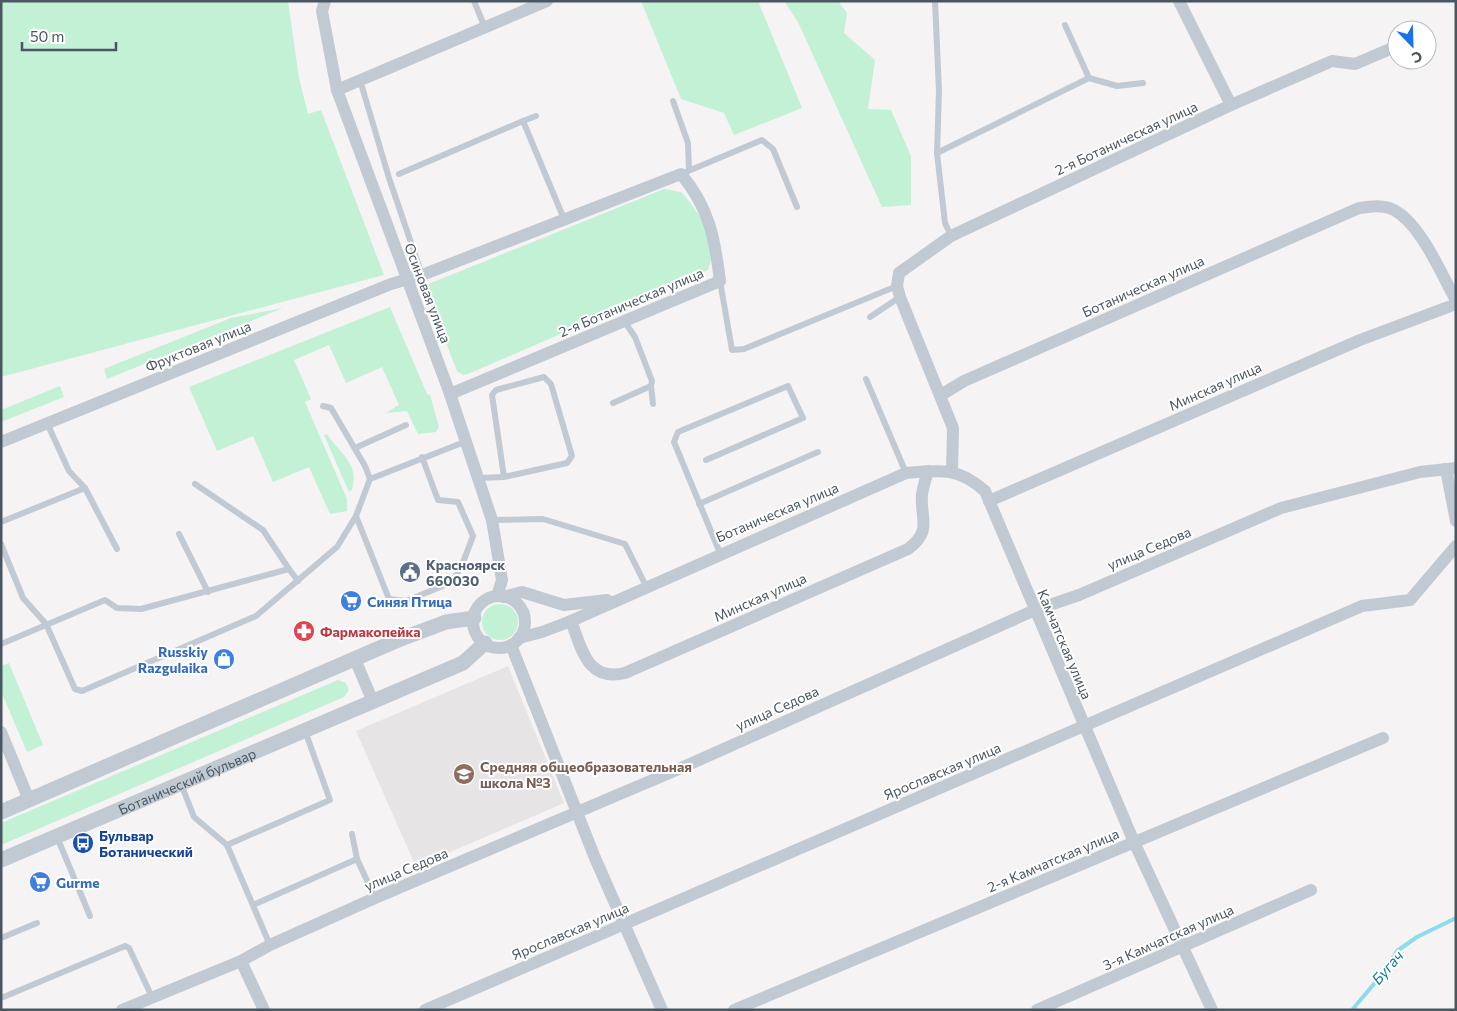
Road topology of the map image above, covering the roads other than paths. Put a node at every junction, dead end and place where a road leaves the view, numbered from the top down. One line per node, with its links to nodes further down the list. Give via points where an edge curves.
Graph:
1 (325, 1): 12 (street, Осиновая улица, via 322,11)
2 (474, 1): 7 (lane)
3 (547, 1): 7 (street)
4 (935, 1): 17 (lane)
5 (1179, 1): 14 (street)
6 (1065, 25): 9 (lane)
7 (485, 28): 10 (street)
8 (1387, 50): 14 (street, 2-я Ботаническая улица, via 1355,64 1332,61)
9 (1089, 78): 11 (lane, via 1117,86); 17 (lane)
10 (360, 80): 12 (street); 23 (lane)
11 (1143, 83)
12 (337, 90): 24 (street, Осиновая улица)
13 (673, 101): 18 (lane, via 688,143)
14 (1231, 105): 22 (street, 2-я Ботаническая улица)
15 (536, 116): 16 (lane)
16 (524, 121): 19 (lane); 21 (lane)
17 (937, 153): 22 (lane, via 945,223)
18 (685, 172): 20 (lane, via 762,140 773,149); 21 (street); 25 (street, 2-я Ботаническая улица, via 712,226)
19 (399, 174)
20 (797, 207)
21 (564, 219): 23 (street)
22 (951, 236): 26 (street, 2-я Ботаническая улица, via 899,273)
23 (422, 275): 24 (street)
24 (407, 281): 32 (street, Осиновая улица); 37 (street, Фруктовая улица, via 391,284)
25 (720, 281): 26 (lane, via 732,350 744,349); 29 (street, 2-я Ботаническая улица)
26 (898, 292): 28 (lane); 33 (street)
27 (1456, 302): 33 (street, Ботаническая улица, via 1425,245 1405,218 1393,209 1380,206 1359,208 964,381); 54 (street, Минская улица, via 1360,340)
28 (870, 317)
29 (624, 321): 31 (lane, via 634,337); 32 (street, 2-я Ботаническая улица)
30 (866, 379): 48 (lane)
31 (652, 386): 34 (lane); 35 (lane)
32 (450, 394): 39 (street, Осиновая улица)
33 (941, 395): 47 (street, via 953,428)
34 (613, 403)
35 (653, 404)
36 (323, 406): 41 (lane, via 331,408)
37 (47, 423): 40 (street, Фруктовая улица); 53 (lane, via 69,471)
38 (406, 425): 41 (lane)
39 (467, 441): 43 (lane); 50 (street, Осиновая улица)
40 (1, 442)
41 (355, 448): 51 (lane)
42 (818, 452): 55 (lane)
43 (422, 457): 51 (lane); 56 (lane, via 438,500 458,502 473,536 452,582 406,601 389,599)
44 (706, 460): 55 (lane, via 802,418 788,386 678,432 674,442)
45 (1451, 468): 58 (street); 71 (street, улица Седова, via 1420,472 1281,508 1079,595)
46 (928, 471): 47 (street, Ботаническая улица); 48 (street, Ботаническая улица); 73 (street, Минская улица, via 922,495 924,532 920,540 908,549 625,673 604,675 592,667)
47 (952, 471): 54 (street, Камчатская улица, via 972,479 985,491)
48 (906, 473): 64 (street, Ботаническая улица)
49 (504, 477): 49 (lane, via 567,463 572,456 551,384 544,377 496,390 492,394); 50 (lane)
50 (479, 478): 57 (street, Осиновая улица)
51 (370, 479): 56 (lane)
52 (195, 484): 65 (lane, via 263,530)
53 (85, 488): 59 (lane); 63 (lane)
54 (989, 501): 71 (street, Камчатская улица)
55 (699, 504): 64 (lane)
56 (356, 516): 66 (lane, via 337,547)
57 (492, 520): 67 (lane, via 544,519 625,544); 69 (street, Осиновая улица, via 502,580)
58 (1456, 521)
59 (1, 522)
60 (179, 534): 68 (lane)
61 (1, 544): 74 (lane, via 23,598)
62 (1456, 546): 80 (street, Ярославская улица, via 1410,600 1362,606)
63 (117, 549)
64 (720, 553): 67 (street, Ботаническая улица)
65 (289, 569): 66 (lane); 68 (lane)
66 (298, 581): 74 (lane, via 256,616 82,691 75,689)
67 (646, 586): 70 (street, Ботаническая улица)
68 (208, 592): 74 (lane, via 140,609 117,608 105,600)
69 (500, 596): 70 (street, Ботаническая улица, via 522,592 564,605); 72 (street, via 482,603); 75 (street, via 514,601 522,612 524,625)
70 (618, 599): 73 (street, Ботаническая улица)
71 (1035, 610): 80 (street, Камчатская улица); 87 (street, улица Седова)
72 (474, 618): 76 (street, via 477,635); 78 (street, via 446,622)
73 (571, 621): 75 (street, Ботаническая улица)
74 (46, 624): 77 (lane)
75 (515, 641): 76 (street, via 498,648); 87 (street)
76 (484, 643): 79 (street, Ботанический бульвар, via 463,663)
77 (1, 644)
78 (355, 658): 79 (street); 85 (street)
79 (374, 702): 81 (street, Ботанический бульвар)
80 (1084, 726): 90 (street, Камчатская улица); 99 (street, Ярославская улица)
81 (305, 731): 84 (street, Ботанический бульвар); 91 (lane, via 330,800)
82 (1, 732): 85 (street)
83 (1383, 738): 90 (street, 2-я Камчатская улица)
84 (180, 784): 89 (street, Ботанический бульвар); 91 (lane, via 194,816)
85 (29, 800): 86 (street)
86 (1, 812)
87 (577, 812): 95 (street, улица Седова); 99 (street)
88 (352, 834): 92 (lane)
89 (57, 837): 93 (street, Ботанический бульвар); 97 (lane)
90 (1134, 842): 102 (street, Камчатская улица); 110 (street, 2-я Камчатская улица)
91 (226, 844): 96 (lane)
92 (357, 859): 95 (lane); 96 (lane)
93 (1, 860)
94 (1311, 890): 102 (street, 3-я Камчатская улица)
95 (375, 898): 101 (street, улица Седова)
96 (253, 905): 101 (lane)
97 (90, 916)
98 (38, 923): 100 (lane)
99 (624, 924): 108 (street, Ярославская улица); 109 (street)
100 (1, 938)
101 (270, 945): 103 (street, улица Седова)
102 (1183, 947): 111 (street, 3-я Камчатская улица); 112 (street, Камчатская улица)
103 (241, 960): 104 (street, улица Седова); 107 (street)
104 (152, 997): 105 (lane, via 129,948 125,946); 106 (street, улица Седова)
105 (1, 998)
106 (122, 1010)
107 (264, 1010)
108 (425, 1010)
109 (662, 1010)
110 (734, 1010)
111 (1038, 1010)
112 (1212, 1010)

